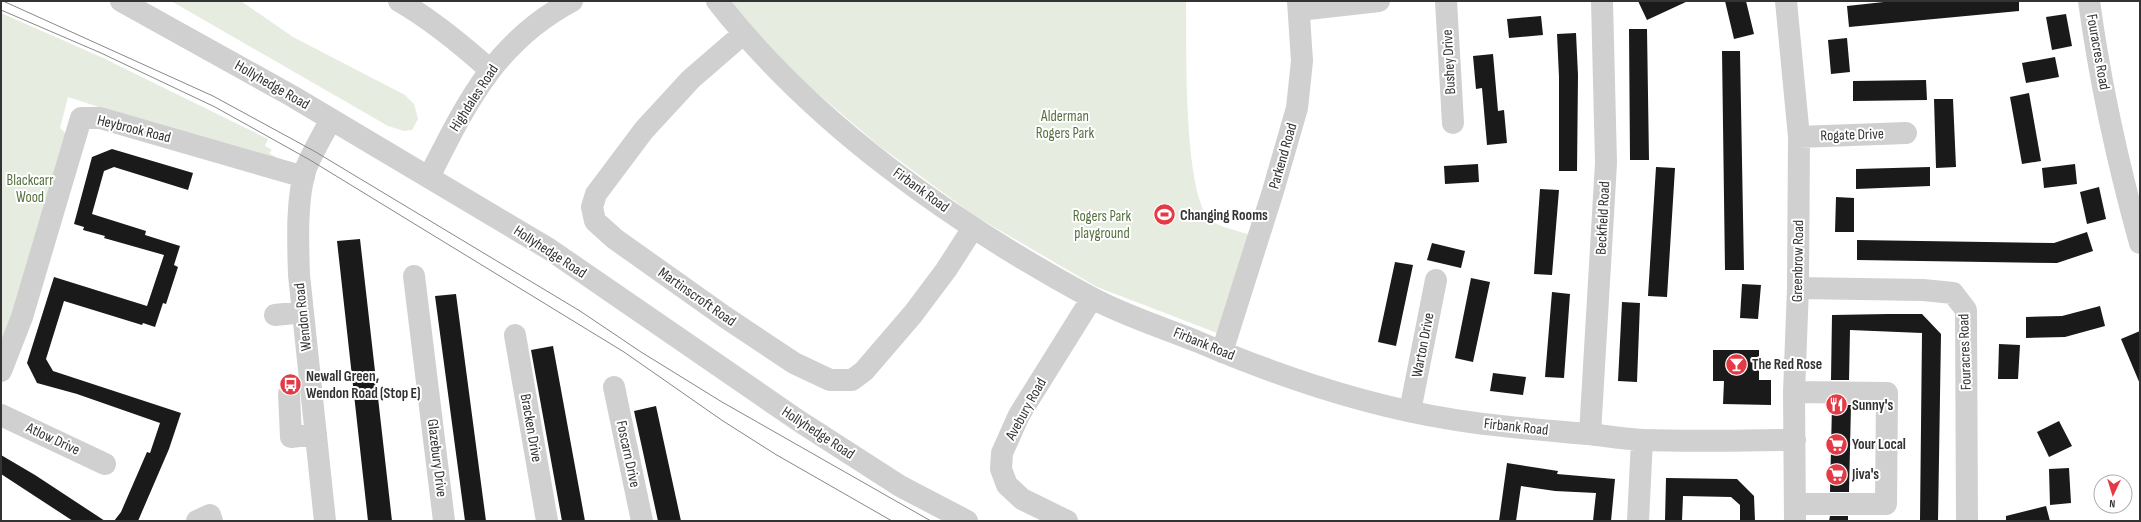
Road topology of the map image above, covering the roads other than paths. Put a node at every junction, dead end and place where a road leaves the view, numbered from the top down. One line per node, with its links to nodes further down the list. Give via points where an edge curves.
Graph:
1 (121, 1): 13 (street, Hollyhedge Road)
2 (399, 1): 12 (street, via 464,46)
3 (572, 1): 12 (street, Highdales Road, via 523,33)
4 (717, 1): 11 (street, Firbank Road)
5 (1379, 1): 10 (street)
6 (1446, 1): 14 (street, Bushey Drive)
7 (1602, 1): 36 (street, Beckfield Road, via 1606,163)
8 (1786, 1): 16 (street, Greenbrow Road)
9 (2089, 1): 20 (street, Fouracres Road, via 2109,111)
10 (1298, 6): 28 (street, Parkend Road, via 1302,61 1297,108)
11 (743, 34): 19 (street, Firbank Road, via 827,116 882,162); 19 (street, Martinscroft Road, via 691,79 644,130 596,194 592,207 595,221 615,239 724,317 794,363 830,380 852,380 864,371 914,314)
12 (489, 69): 18 (street, Highdales Road)
13 (331, 119): 17 (street, Wendon Road); 18 (street, Hollyhedge Road)
14 (1453, 122)
15 (1906, 133): 16 (street, Rogate Drive)
16 (1798, 137): 23 (street, Greenbrow Road)
17 (304, 177): 25 (street, Wendon Road, via 298,245 298,275); 29 (street, Heybrook Road, via 106,120 81,118 22,317)
18 (428, 177): 47 (street, Hollyhedge Road, via 549,249 710,362 891,481)
19 (973, 228): 24 (street, Firbank Road)
20 (2140, 243)
21 (414, 276): 44 (street, Glazebury Drive)
22 (1436, 280): 33 (street, Warton Drive)
23 (1798, 288): 31 (street, Greenbrow Road); 50 (street, Fouracres Road, via 1923,290 1953,293 1966,310)
24 (1092, 298): 28 (street, Firbank Road); 48 (street, Avebury Road, via 1019,415 1002,453 1001,469 1007,485 1022,499)
25 (303, 312): 26 (street); 35 (street, Wendon Road)
26 (275, 315)
27 (515, 335): 45 (street, Bracken Drive)
28 (1222, 352): 33 (street, Firbank Road, via 1311,385)
29 (1, 372)
30 (614, 387): 46 (street, Foscarn Drive)
31 (1794, 392): 38 (street, Greenbrow Road); 40 (street, via 1887,393 1886,504)
32 (289, 394): 35 (street, via 291,437)
33 (1410, 411): 36 (street, Firbank Road, via 1509,428)
34 (1, 415): 39 (street, Atlow Drive)
35 (316, 434): 43 (street, Wendon Road)
36 (1590, 434): 37 (street, Firbank Road)
37 (1642, 440): 38 (street, Firbank Road); 49 (street)
38 (1795, 440): 40 (street, Greenbrow Road)
39 (106, 464)
40 (1795, 512)
41 (197, 521): 42 (street, via 210,515)
42 (212, 521)
43 (325, 521)
44 (444, 521)
45 (547, 521)
46 (642, 521)
47 (967, 521)
48 (1067, 521)
49 (1638, 521)
50 (1967, 521)

